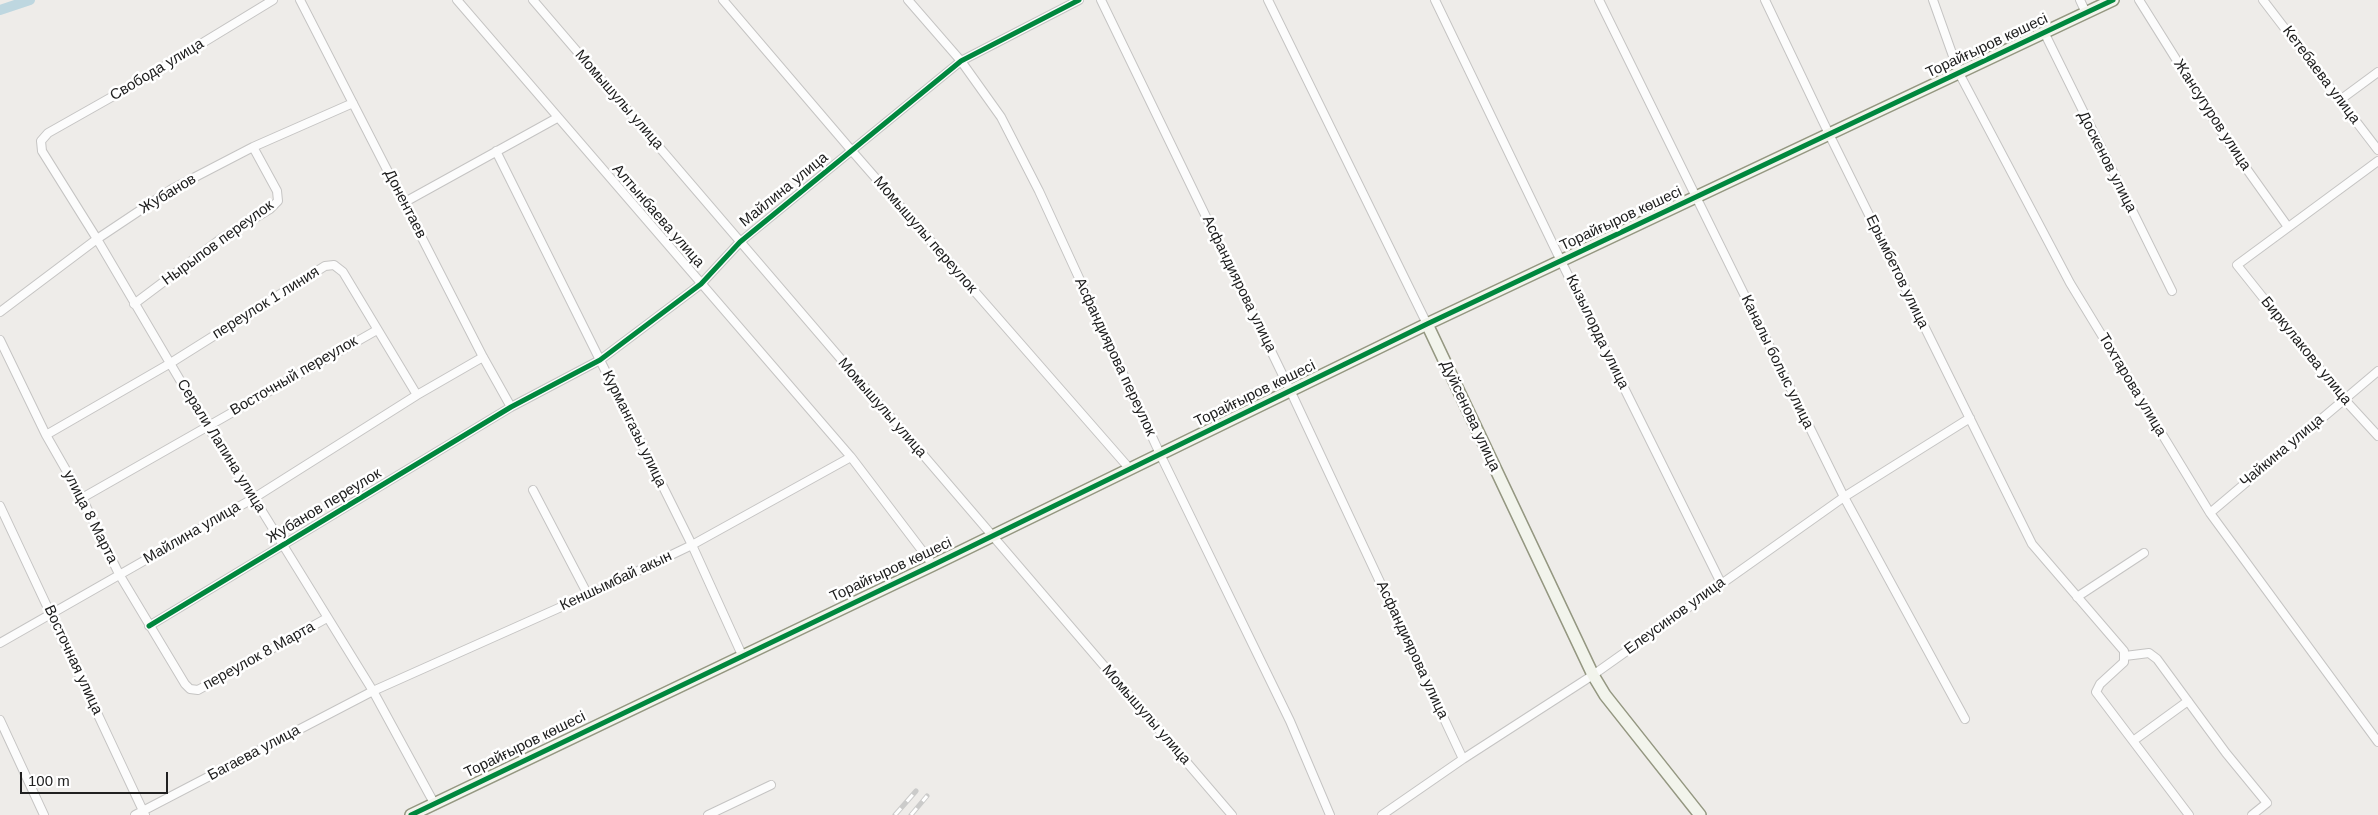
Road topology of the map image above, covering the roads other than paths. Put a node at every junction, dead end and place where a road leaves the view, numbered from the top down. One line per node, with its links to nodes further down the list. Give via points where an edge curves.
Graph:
1 (273, 0): 27 (street, Свобода улица, via 140,82 48,133)
2 (300, 0): 24 (street, Донентаев)
3 (457, 0): 25 (street, Алтынбаева улица)
4 (533, 0): 37 (street, Момышулы улица)
5 (723, 0): 31 (street, Момышулы переулок)
6 (908, 0): 20 (street, Асфандиярова переулок)
7 (1079, 0): 20 (street, Майлина улица)
8 (1101, 0): 50 (street, Асфандиярова улица)
9 (1268, 0): 43 (street, Дуйсенова улица)
10 (1435, 0): 38 (street, Кызылорда улица)
11 (1599, 0): 33 (street, Каналы болыс улица)
12 (1765, 0): 26 (street, Ерымбетов улица)
13 (1933, 0): 22 (street, Тохтарова улица)
14 (2080, 0): 18 (street)
15 (2113, 0): 18 (street, Торайғыров көшесі)
16 (2139, 0): 35 (street, Жансугуров улица, via 2232,147)
17 (2263, 0): 23 (street, Кетебаева улица)
18 (2086, 13): 19 (street, Торайғыров көшесі)
19 (2044, 32): 22 (street, Торайғыров көшесі); 40 (street, Доскенов улица)
20 (961, 62): 31 (street, Майлина улица); 58 (street, Асфандиярова переулок, via 1001,117 1039,191)
21 (2378, 72): 23 (street)
22 (1959, 73): 26 (street, Торайғыров көшесі); 66 (street, Тохтарова улица, via 2070,283)
23 (2340, 100): 29 (street, Кетебаева улица)
24 (353, 103): 28 (street, Жубанов); 34 (street, Донентаев)
25 (557, 118): 30 (street); 39 (street, Алтынбаева улица)
26 (1829, 134): 33 (street, Торайғыров көшесі); 54 (street, Ерымбетов улица)
27 (42, 141): 36 (street, Серали Лапина улица, via 42,151)
28 (253, 147): 36 (street, Жубанов, via 172,189); 41 (street, Нырыпов переулок, via 278,191 278,201)
29 (2378, 150)
30 (496, 151): 34 (street); 47 (street, Курмангазы улица)
31 (852, 151): 37 (street, Майлина улица); 60 (street, Момышулы переулок)
32 (2378, 160): 35 (street)
33 (1696, 197): 38 (street, Торайғыров көшесі); 62 (street, Каналы болыс улица)
34 (405, 202): 46 (street, Донентаев)
35 (2288, 227): 52 (street, Биркулакова улица, via 2237,265)
36 (97, 239): 41 (street, Серали Лапина улица); 42 (street, Жубанов)
37 (740, 242): 39 (street, Майлина улица); 67 (street, Момышулы улица)
38 (1561, 261): 43 (street, Торайғыров көшесі); 73 (street, Кызылорда улица)
39 (701, 284): 47 (street, Майлина улица); 59 (street, Алтынбаева улица)
40 (2172, 291)
41 (134, 304): 48 (street, Серали Лапина улица)
42 (0, 312)
43 (1427, 324): 50 (street, Торайғыров көшесі); 82 (street, Дуйсенова улица)
44 (377, 330): 48 (street, переулок 1 линия, via 342,272 334,265 325,266); 51 (street, переулок 1 линия); 55 (street, Восточный переулок)
45 (0, 340): 56 (street, улица 8 Марта)
46 (483, 357): 51 (street, Майлина улица); 53 (street, Донентаев)
47 (600, 360): 53 (street, Майлина улица); 69 (street, Курмангазы улица)
48 (170, 364): 55 (street, Серали Лапина улица); 56 (street, переулок 1 линия)
49 (2378, 371): 52 (street, Чайкина улица)
50 (1290, 390): 58 (street, Торайғыров көшесі); 90 (street, Асфандиярова улица)
51 (417, 395): 64 (street, Майлина улица)
52 (2344, 399): 57 (street, Биркулакова улица); 66 (street, Чайкина улица)
53 (511, 407): 68 (street, Жубанов переулок)
54 (1970, 418): 62 (street, Елеусинов улица); 75 (street, Ерымбетов улица, via 2032,544)
55 (207, 426): 63 (street, Восточный переулок); 64 (street, Серали Лапина улица)
56 (46, 435): 63 (street, улица 8 Марта)
57 (2378, 436)
58 (1160, 454): 60 (street, Торайғыров көшесі); 99 (street, Асфандиярова переулок, via 1290,721)
59 (851, 457): 69 (street, Кеншымбай акын); 71 (street, Алтынбаева улица)
60 (1129, 468): 67 (street, Торайғыров көшесі)
61 (533, 490): 74 (street)
62 (1844, 497): 73 (street, Елеусинов улица); 86 (street, Каналы болыс улица)
63 (82, 498): 72 (street, улица 8 Марта)
64 (254, 498): 68 (street, Серали Лапина улица); 72 (street, Майлина улица)
65 (0, 506): 76 (street, Восточная улица)
66 (2210, 512): 89 (street, Тохтарова улица)
67 (991, 535): 71 (street, Торайғыров көшесі); 98 (street, Момышулы улица)
68 (283, 545): 77 (street, Серали Лапина улица); 78 (street, Жубанов переулок)
69 (692, 545): 74 (street, Кеншымбай акын); 80 (street, Курмангазы улица)
70 (2144, 553): 75 (street)
71 (933, 565): 80 (street, Торайғыров көшесі)
72 (119, 574): 76 (street, Майлина улица); 78 (street, улица 8 Марта)
73 (1721, 582): 82 (street, Елеусинов улица)
74 (588, 595): 84 (street, Кеншымбай акын)
75 (2077, 597): 81 (street, Ерымбетов улица)
76 (51, 613): 79 (street, Майлина улица); 93 (street, Восточная улица)
77 (328, 618): 83 (street, переулок 8 Марта, via 198,690); 84 (street, Серали Лапина улица)
78 (149, 626): 83 (street, улица 8 Марта)
79 (0, 643)
80 (742, 655): 92 (street, Торайғыров көшесі)
81 (2125, 656): 85 (street, via 2149,653); 88 (street, via 2124,662 2100,684 2096,692)
82 (1592, 675): 90 (street, Елеусинов улица); 101 (street, Дуйсенова улица)
83 (190, 689)
84 (373, 691): 92 (street, Серали Лапина улица); 93 (street, Багаева улица)
85 (2188, 701): 88 (street); 103 (street, via 2267,803)
86 (1965, 718)
87 (0, 720): 94 (street)
88 (2133, 741): 102 (street)
89 (2378, 742)
90 (1463, 759): 100 (street, Елеусинов улица)
91 (771, 785): 97 (street)
92 (434, 803): 96 (street, Торайғыров көшесі)
93 (144, 813): 95 (street, Багаева улица)
94 (44, 815)
95 (135, 815)
96 (411, 815)
97 (708, 815)
98 (1232, 815)
99 (1330, 815)
100 (1382, 815)
101 (1700, 815)
102 (2189, 815)
103 (2252, 815)

